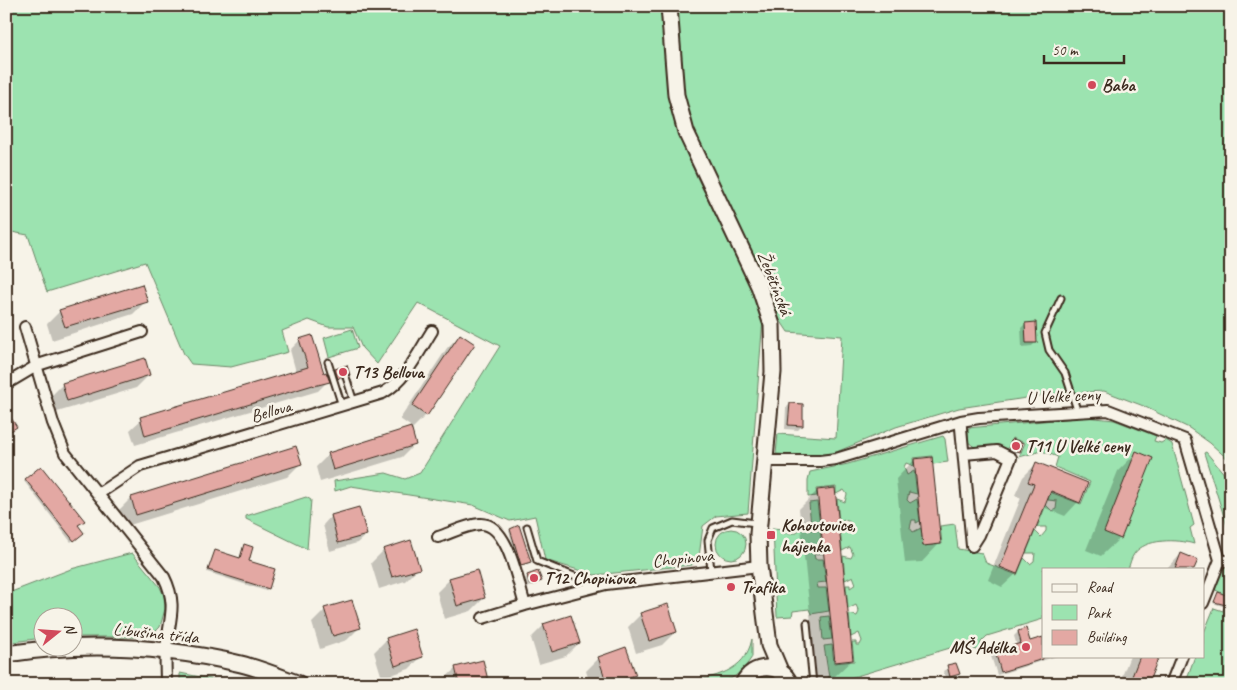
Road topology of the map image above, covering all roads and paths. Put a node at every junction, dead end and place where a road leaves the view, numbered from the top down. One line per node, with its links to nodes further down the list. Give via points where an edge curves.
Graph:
1 (669, 6): 15 (street, Žebětínská, via 676,94 686,132 759,286 770,319 773,372)
2 (1062, 298): 12 (lane, via 1045,333 1049,350 1065,373)
3 (26, 327): 7 (street)
4 (142, 332): 7 (street)
5 (432, 332): 10 (street, Bellova, via 407,371 390,389)
6 (328, 362): 11 (lane)
7 (38, 365): 9 (street); 16 (street, via 59,440 73,464)
8 (346, 376): 10 (lane)
9 (6, 384)
10 (354, 403): 11 (street, Bellova)
11 (342, 407): 16 (street, Bellova, via 140,466)
12 (1077, 410): 13 (street, U Velké ceny); 20 (street, U Velké ceny, via 1108,410 1185,440)
13 (961, 421): 14 (street); 15 (street, U Velké ceny, via 836,459)
14 (964, 454): 14 (street, via 972,546 974,546 1011,458 997,451)
15 (764, 461): 17 (street, Žebětínská)
16 (98, 494): 29 (street, via 164,577 172,596)
17 (759, 523): 21 (street, Žebětínská); 22 (lane, via 732,520 713,528 708,540)
18 (526, 527): 23 (lane, via 537,561 584,580)
19 (438, 537): 25 (street, via 480,524 494,527 504,538)
20 (1226, 561): 24 (street)
21 (759, 566): 22 (street, Chopinova); 28 (street, Žebětínská)
22 (711, 571): 23 (street, Chopinova)
23 (590, 586): 25 (street, Chopinova)
24 (1204, 601)
25 (524, 605): 26 (street, Chopinova)
26 (483, 618)
27 (807, 623): 38 (lane)
28 (768, 645): 32 (street, Žebětínská); 33 (street, Žebětínská)
29 (166, 650): 30 (street, Libušina třída, via 91,646); 35 (street); 36 (street, Libušina třída, via 243,665)
30 (6, 654)
31 (1181, 658): 39 (street)
32 (758, 668): 33 (street); 34 (street)
33 (780, 671): 37 (street, Žebětínská)
34 (742, 683)
35 (166, 684)
36 (299, 684)
37 (790, 684)
38 (812, 684)
39 (1171, 684)

